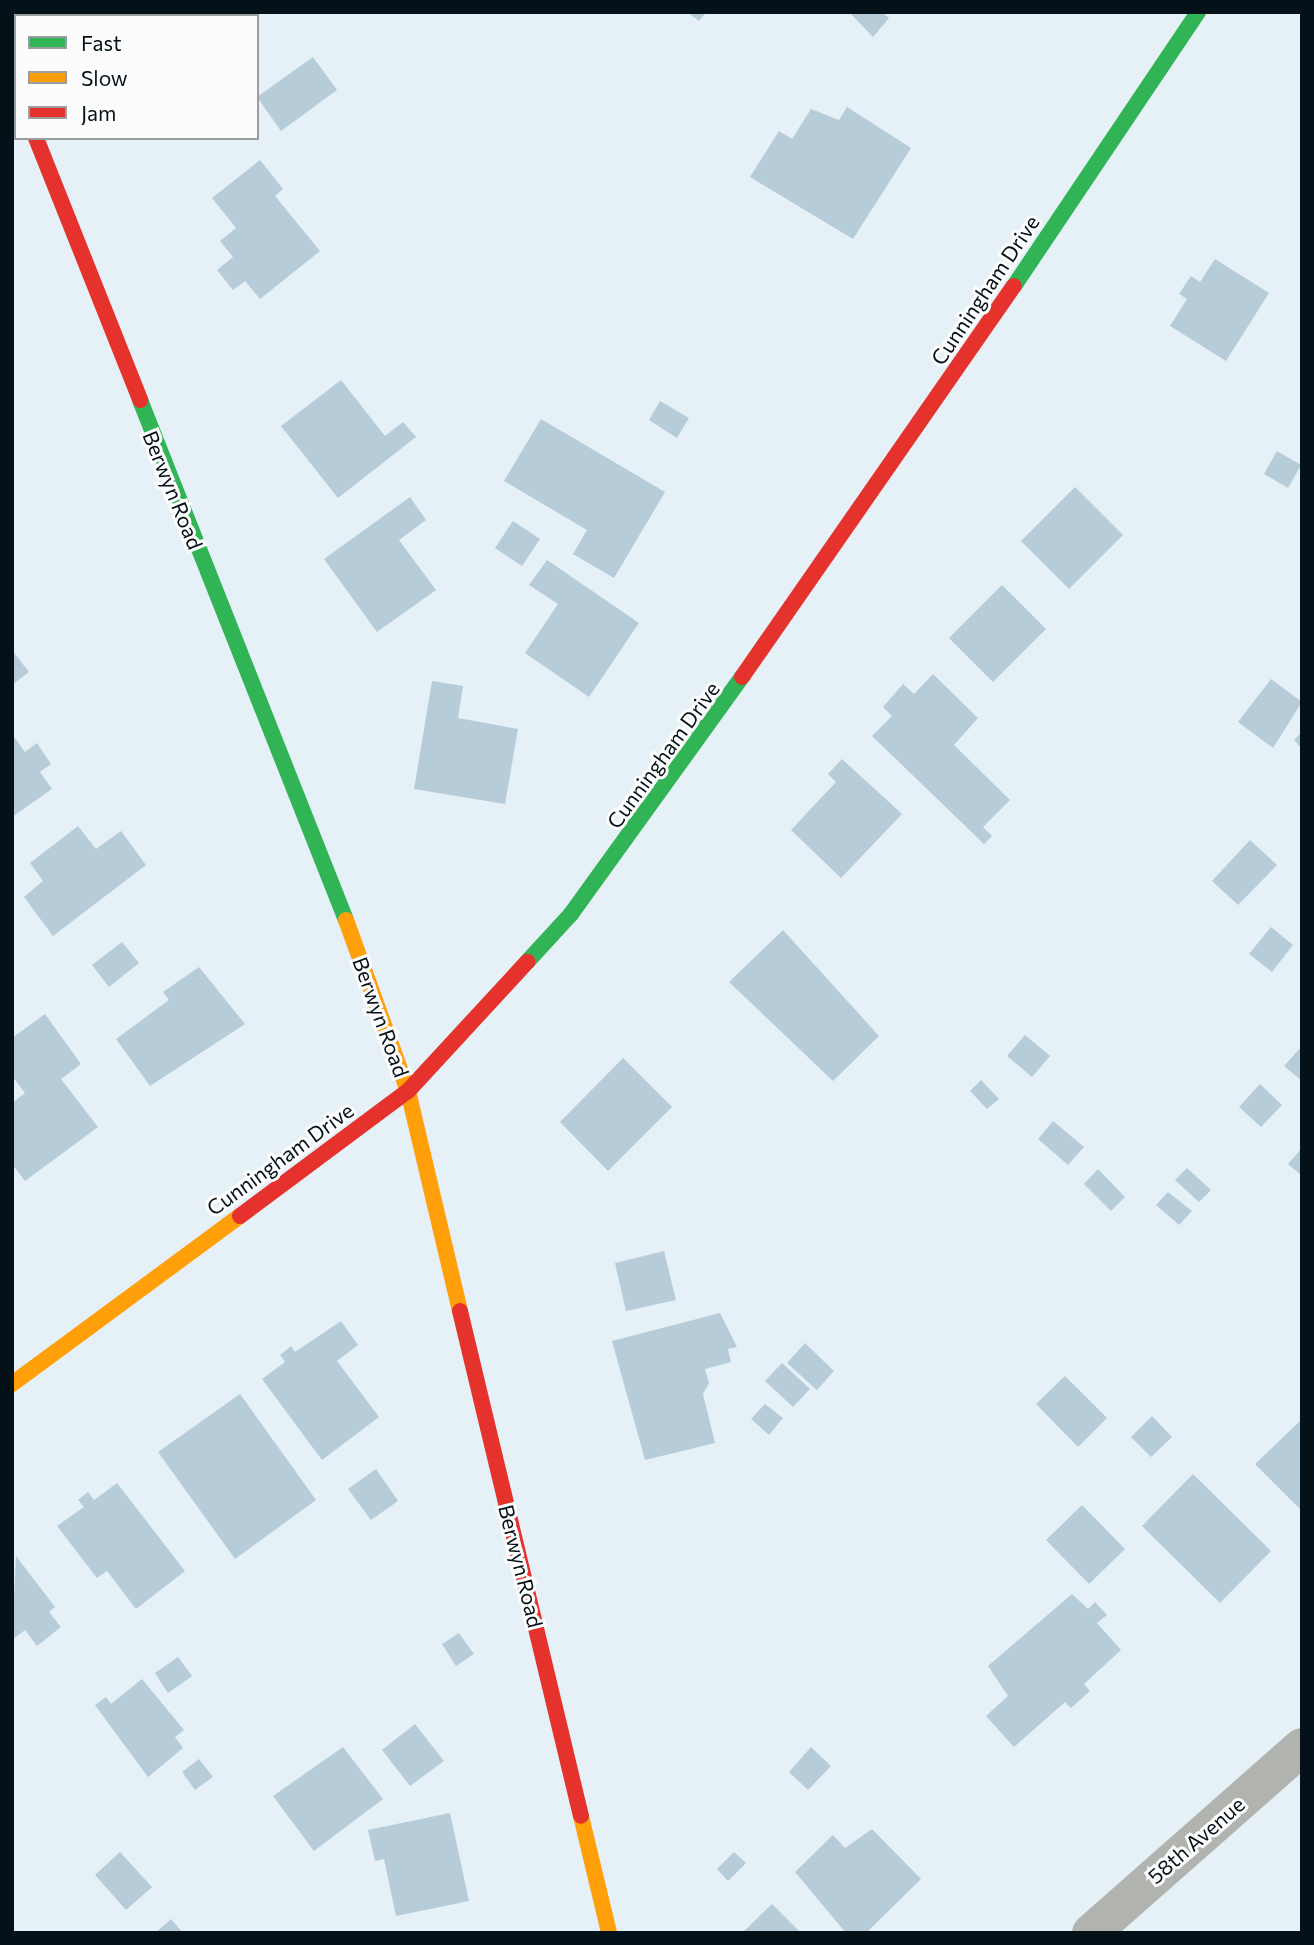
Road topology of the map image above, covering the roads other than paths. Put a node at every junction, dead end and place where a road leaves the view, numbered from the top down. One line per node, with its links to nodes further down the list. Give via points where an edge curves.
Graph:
1 (1198, 12): 3 (street, Cunningham Drive, via 684,764 571,914)
2 (37, 140): 3 (street, Berwyn Road, via 336,891)
3 (408, 1091): 4 (street, Cunningham Drive); 6 (street, Berwyn Road)
4 (12, 1384)
5 (1302, 1747): 7 (street, 58th Avenue)
6 (609, 1933)
7 (1091, 1933)

